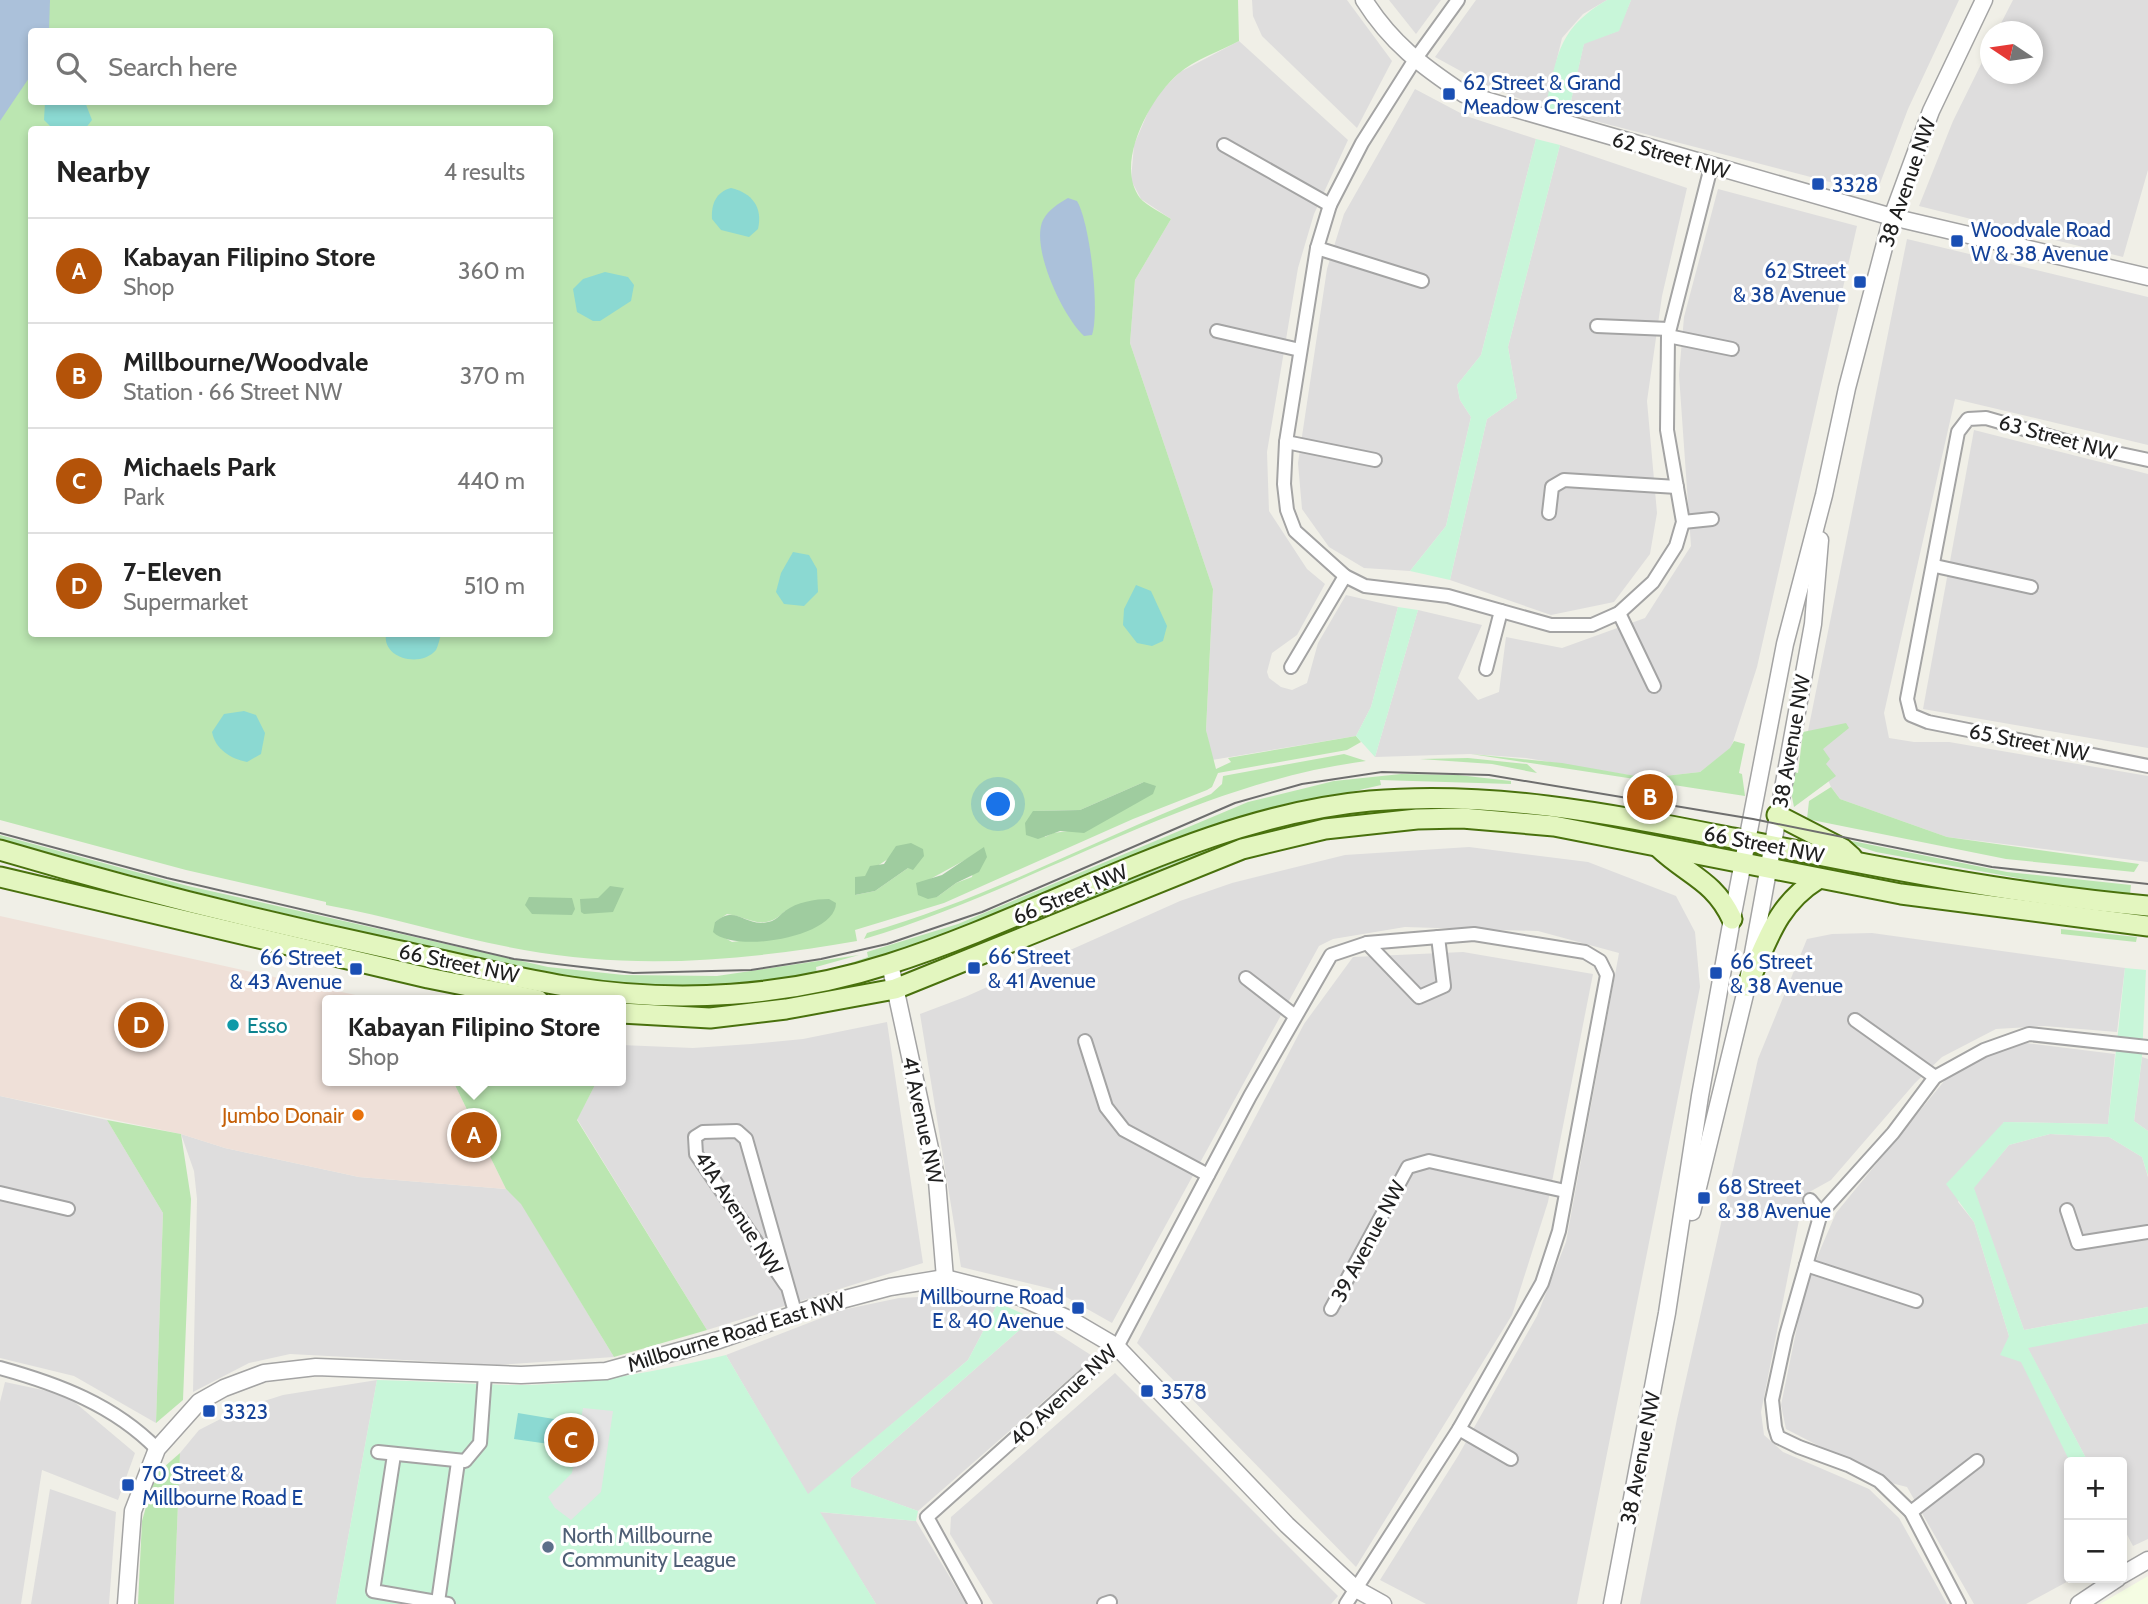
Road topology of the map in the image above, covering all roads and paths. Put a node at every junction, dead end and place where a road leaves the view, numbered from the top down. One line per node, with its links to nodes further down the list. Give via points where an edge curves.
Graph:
1 (1364, 0): 4 (street, 62 Street NW)
2 (1458, 0): 4 (street)
3 (1984, 0): 8 (street, 38 Avenue NW, via 1931,111)
4 (1413, 61): 6 (street, 62 Street NW, via 1464,94); 7 (street)
5 (1224, 145): 7 (street)
6 (1712, 167): 8 (street, 62 Street NW); 14 (street)
7 (1330, 205): 9 (street)
8 (1892, 217): 10 (street, 62 Street NW); 21 (street, 38 Avenue NW)
9 (1317, 248): 11 (street); 16 (street)
10 (2148, 277)
11 (1422, 281)
12 (1597, 326): 14 (street)
13 (1217, 331): 16 (street)
14 (1669, 333): 15 (street); 20 (street, via 1667,430)
15 (1732, 349)
16 (1300, 350): 17 (street)
17 (1286, 442): 18 (street); 26 (street, via 1284,484 1295,531)
18 (1375, 460)
19 (2148, 460): 25 (street, 63 Street NW, via 1986,418 1968,419 1958,432)
20 (1677, 487): 22 (street, via 1564,480 1552,487); 24 (street)
21 (1824, 495): 34 (street, 38 Avenue NW, via 1813,624); 35 (street, 38 Avenue NW, via 1785,644)
22 (1549, 513)
23 (1712, 519): 24 (street)
24 (1683, 522): 29 (street, via 1676,546 1653,582)
25 (1935, 566): 27 (street); 33 (street, 65 Street NW, via 1907,699 1911,715)
26 (1345, 576): 28 (street, via 1365,586 1448,596); 30 (street)
27 (2031, 587)
28 (1501, 611): 29 (street, via 1551,625 1592,625); 31 (street)
29 (1619, 613): 32 (street)
30 (1291, 667)
31 (1486, 669)
32 (1654, 686)
33 (2148, 766)
34 (1777, 815): 37 (street, 38 Avenue NW); 39 (main road, via 1843,849)
35 (1748, 841): 37 (main road, 66 Street NW); 40 (street, 38 Avenue NW); 49 (main road, 66 Street NW, via 1553,805 1452,799 1366,802 1241,827 1181,847 1007,921)
36 (1657, 846): 40 (main road, 66 Street NW); 45 (main road, via 1718,893); 52 (main road, 66 Street NW, via 1554,826 1484,819 1417,819 1325,829 1231,853)
37 (1772, 846): 39 (main road, 66 Street NW); 41 (street, 38 Avenue NW)
38 (0, 850): 49 (main road, 66 Street NW, via 248,917 572,987 694,996 767,992)
39 (1858, 863): 44 (main road, 66 Street NW, via 2027,892)
40 (1743, 864): 41 (main road, 66 Street NW); 45 (street, 38 Avenue NW)
41 (1769, 870): 43 (main road, 66 Street NW); 51 (street, 38 Avenue NW)
42 (0, 877): 53 (main road, 66 Street NW)
43 (1818, 879): 46 (main road, 66 Street NW, via 2004,910); 51 (main road, via 1783,908)
44 (2148, 906)
45 (1732, 919): 74 (street, 38 Avenue NW)
46 (2148, 926)
47 (1438, 937): 48 (street); 48 (street, via 1444,986 1419,997); 61 (street, via 1474,934 1585,952 1600,961 1607,975)
48 (1367, 943): 55 (street, 40 Avenue NW, via 1337,951 1327,960)
49 (890, 964): 52 (street, 41 Avenue NW)
50 (1246, 978): 55 (street)
51 (1747, 986): 74 (street, 38 Avenue NW)
52 (895, 989): 54 (main road, 66 Street NW, via 710,1018); 69 (street, 41 Avenue NW, via 937,1181)
53 (513, 995)
54 (626, 1013)
55 (1294, 1016): 60 (street, 40 Avenue NW)
56 (1855, 1020): 59 (street)
57 (1085, 1041): 60 (street, via 1106,1107 1124,1130)
58 (2148, 1047): 59 (street, via 2029,1034 1984,1049)
59 (1935, 1077): 66 (street, via 1893,1133)
60 (1208, 1175): 75 (street, 40 Avenue NW)
61 (1565, 1191): 72 (street, 39 Avenue NW, via 1429,1161 1408,1167); 78 (street, via 1559,1231 1542,1283)
62 (0, 1193): 64 (street)
63 (1810, 1199): 66 (street)
64 (68, 1209)
65 (2067, 1210): 67 (street, via 2078,1243)
66 (1821, 1213): 68 (street)
67 (2148, 1231)
68 (1806, 1265): 71 (street); 85 (street, via 1772,1400 1778,1437 1879,1481)
69 (945, 1278): 73 (street, Millbourne Road East NW); 75 (street, Millbourne Road East NW, via 1020,1297)
70 (786, 1285): 70 (street, 41A Avenue NW, via 746,1139 737,1131 703,1132 695,1137 696,1154); 73 (street, 41A Avenue NW)
71 (1916, 1301)
72 (1331, 1309)
73 (795, 1312): 77 (street, Millbourne Road East NW, via 719,1340 606,1371)
74 (1667, 1313): 95 (street, 38 Avenue NW)
75 (1117, 1347): 89 (street, Millbourne Road East NW, via 1287,1525); 92 (street, 40 Avenue NW, via 928,1517)
76 (0, 1368): 79 (street, via 71,1390 117,1417)
77 (485, 1374): 79 (street, Millbourne Road East NW, via 316,1367 264,1373 199,1402); 84 (street, via 480,1443 465,1461)
78 (1459, 1429): 82 (street); 89 (street)
79 (157, 1449): 91 (street, Millbourne Road East NW, via 132,1511)
80 (378, 1452): 81 (street)
81 (394, 1455): 84 (street); 90 (street, via 373,1591)
82 (1511, 1459)
83 (1977, 1461): 85 (street)
84 (458, 1462): 90 (street)
85 (1911, 1512): 96 (street)
86 (2148, 1560): 87 (street)
87 (2127, 1573)
88 (2111, 1583): 97 (street)
89 (1356, 1589): 93 (street); 94 (street, Millbourne Road East NW)
90 (443, 1603)
91 (126, 1604)
92 (975, 1604)
93 (1346, 1604)
94 (1382, 1604)
95 (1612, 1604)
96 (1959, 1604)
97 (2079, 1604)

